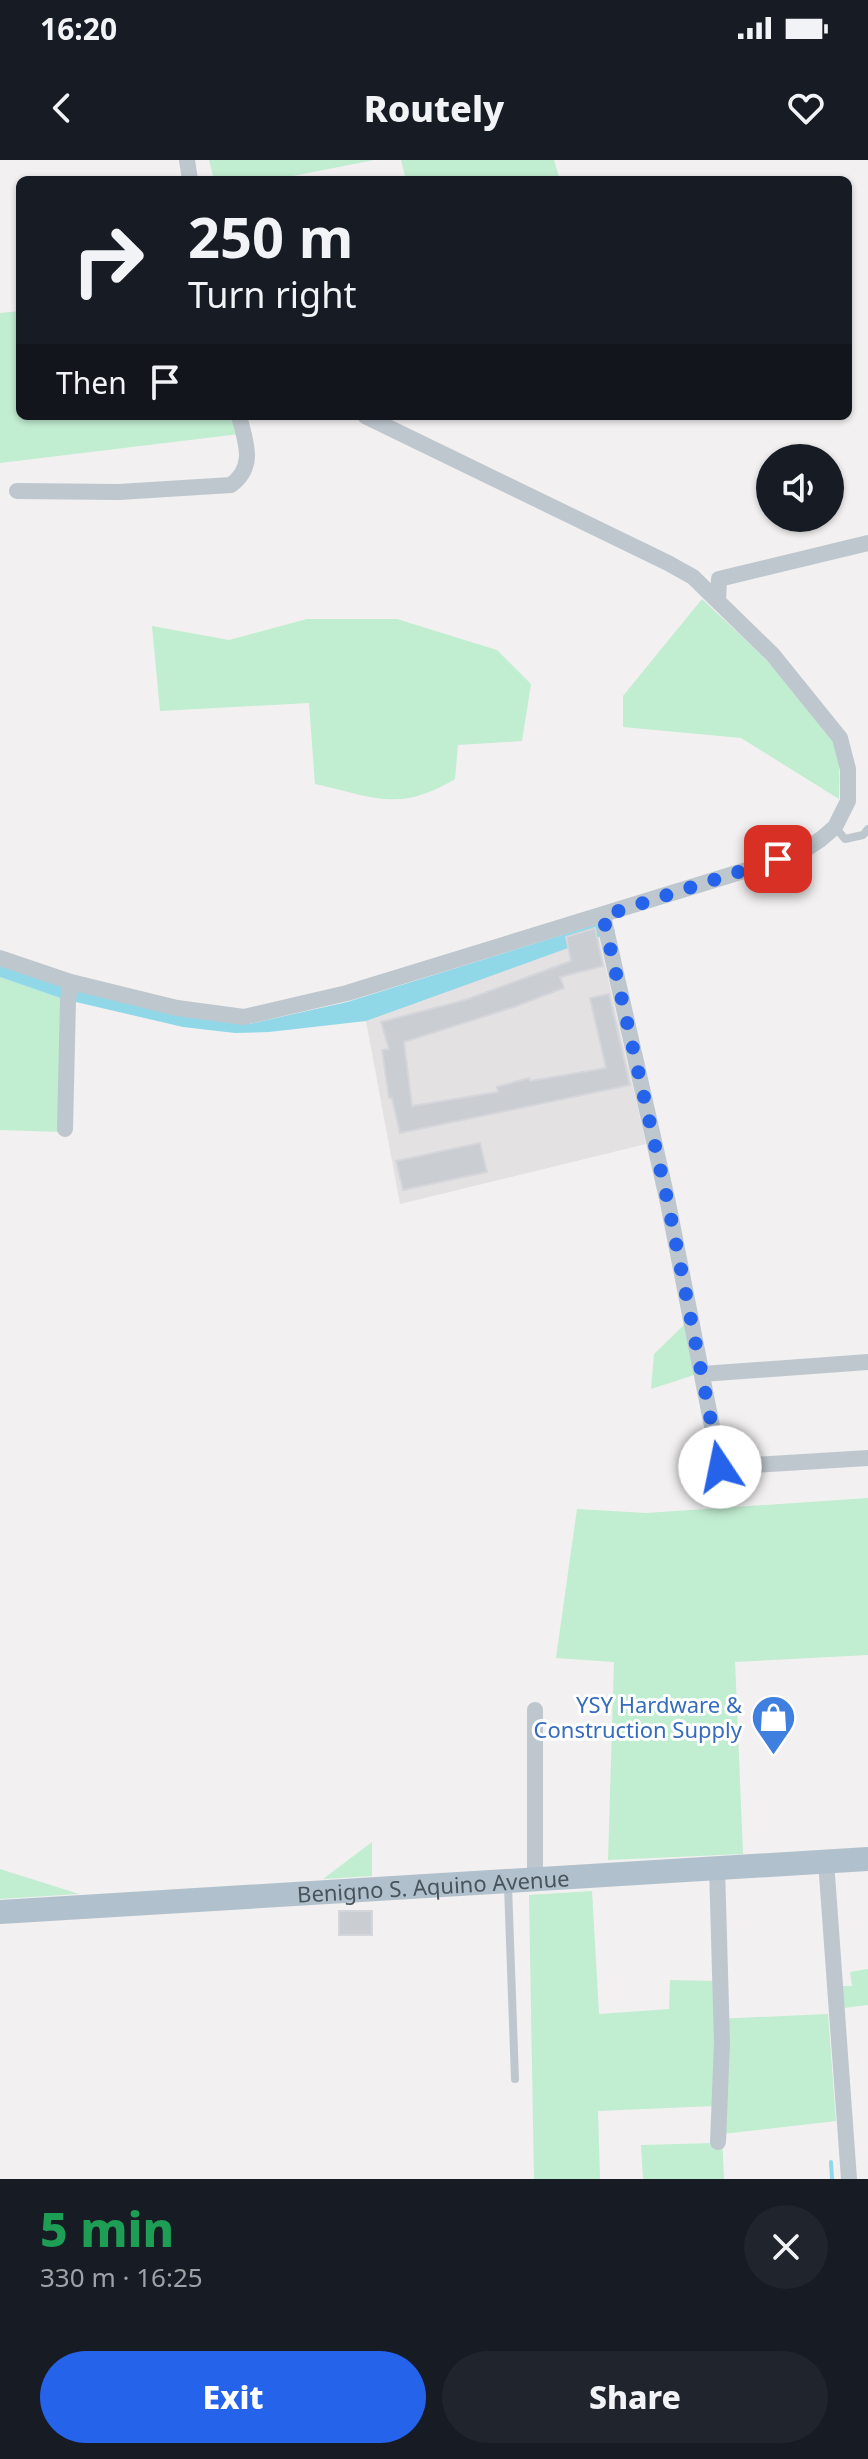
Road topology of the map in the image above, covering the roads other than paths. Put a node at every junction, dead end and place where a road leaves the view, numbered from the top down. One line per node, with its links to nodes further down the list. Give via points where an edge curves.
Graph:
1 (240, 420): 3 (street, via 248,462 245,475 231,485)
2 (373, 420): 5 (street, via 668,563)
3 (17, 491)
4 (868, 543): 5 (street, via 719,579)
5 (718, 601): 6 (street, via 773,655 840,738 848,769 848,801)
6 (835, 827): 7 (lane, via 845,839); 8 (street, via 806,849)
7 (868, 829)
8 (603, 916): 10 (street, via 347,993 244,1017 177,1008); 13 (street)
9 (0, 958): 10 (street)
10 (71, 982): 11 (street)
11 (65, 1129)
12 (868, 1362): 13 (street)
13 (702, 1374): 14 (street, via 720,1467)
14 (868, 1458)
15 (535, 1710): 19 (street)
16 (868, 1859): 17 (main road, Benigno S. Aquino Avenue)
17 (826, 1861): 18 (main road, Benigno S. Aquino Avenue); 24 (street)
18 (717, 1867): 19 (main road, Benigno S. Aquino Avenue); 23 (street, via 722,2042)
19 (535, 1878): 20 (main road, Benigno S. Aquino Avenue)
20 (508, 1881): 21 (main road, Benigno S. Aquino Avenue); 22 (lane)
21 (0, 1912)
22 (515, 2079)
23 (718, 2142)
24 (849, 2179)

